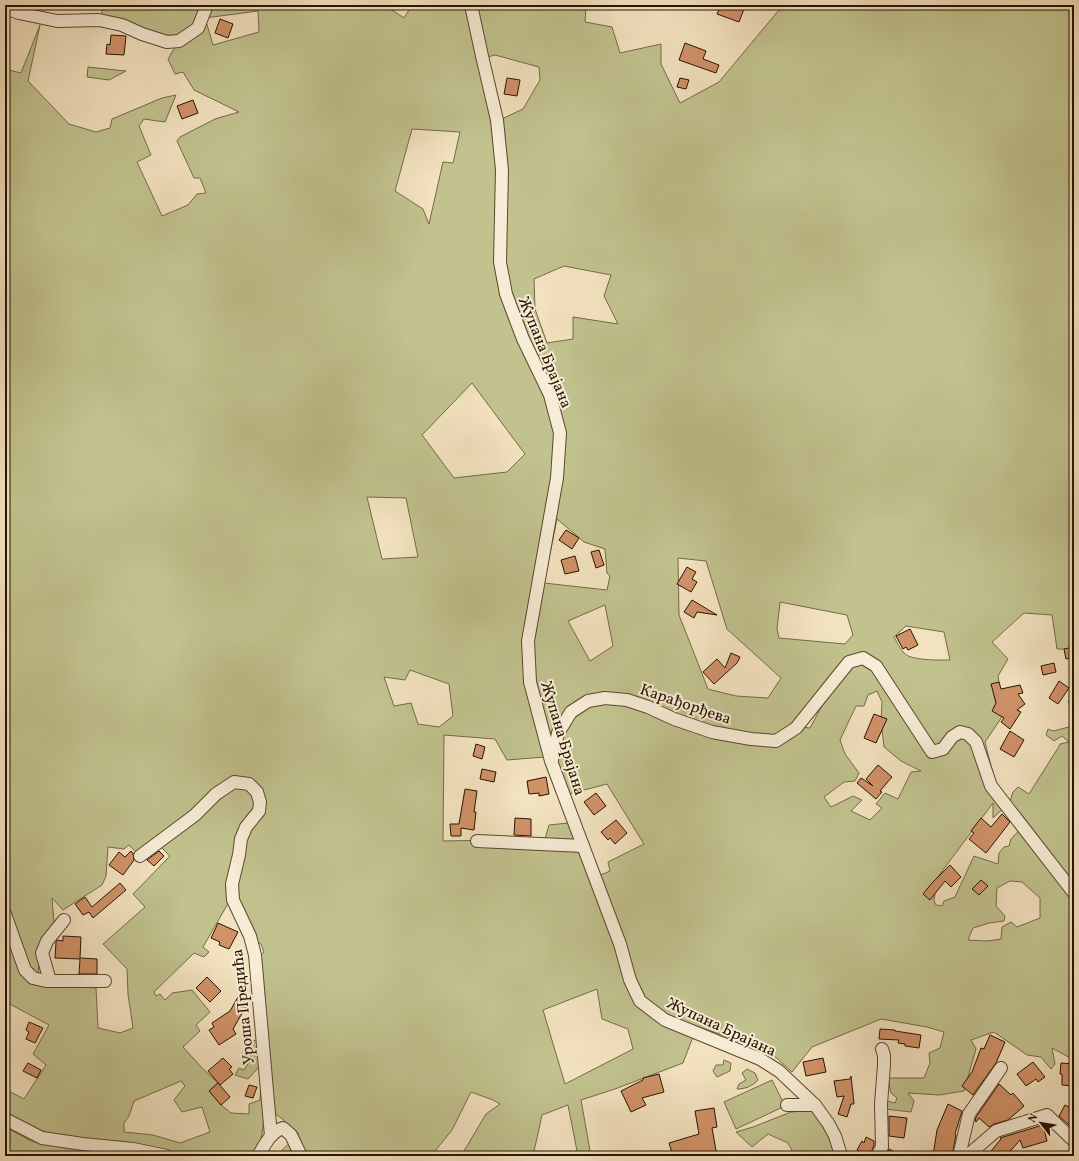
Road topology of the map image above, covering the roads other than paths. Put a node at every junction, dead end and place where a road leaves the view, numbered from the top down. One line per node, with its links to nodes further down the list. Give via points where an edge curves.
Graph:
1 (207, 5): 3 (street, via 198,28 179,41 167,42 122,25 99,20 56,21)
2 (471, 5): 4 (street, Жупана Брајана, via 497,120 502,170 500,262 506,294 522,339 550,395 560,432 557,478 528,641 530,682)
3 (5, 8)
4 (552, 761): 6 (street, Жупана Брајана); 8 (street, Карађорђева, via 558,733 571,712 588,701 605,698 627,700 712,732 750,739 776,740 796,728 849,662 863,658 876,666 932,752 943,749 952,737 960,732 968,734 976,742 991,786)
5 (477, 841): 6 (street)
6 (583, 846): 15 (street, Жупана Брајана, via 620,944 630,980 640,1001 665,1020 768,1064)
7 (140, 856): 18 (street, Уроша Предића, via 234,782 249,784 257,792 259,811 246,827 241,839 232,884 233,900 250,936 255,955)
8 (1074, 893)
9 (5, 914): 11 (street, via 25,970 33,978)
10 (64, 920): 11 (street, via 47,941 42,953)
11 (50, 981): 12 (street)
12 (105, 981)
13 (882, 1049): 24 (street, via 882,1148)
14 (1001, 1068): 25 (street, via 969,1114)
15 (815, 1105): 16 (street); 23 (street, Жупана Брајана, via 835,1136)
16 (787, 1106)
17 (5, 1119): 20 (street, via 42,1138)
18 (271, 1136): 21 (street); 22 (street, via 275,1130 282,1128 291,1135)
19 (1074, 1141): 26 (street, via 1047,1115 996,1131)
20 (168, 1156)
21 (258, 1156)
22 (301, 1156)
23 (840, 1156)
24 (877, 1156)
25 (959, 1156)
26 (967, 1156)

